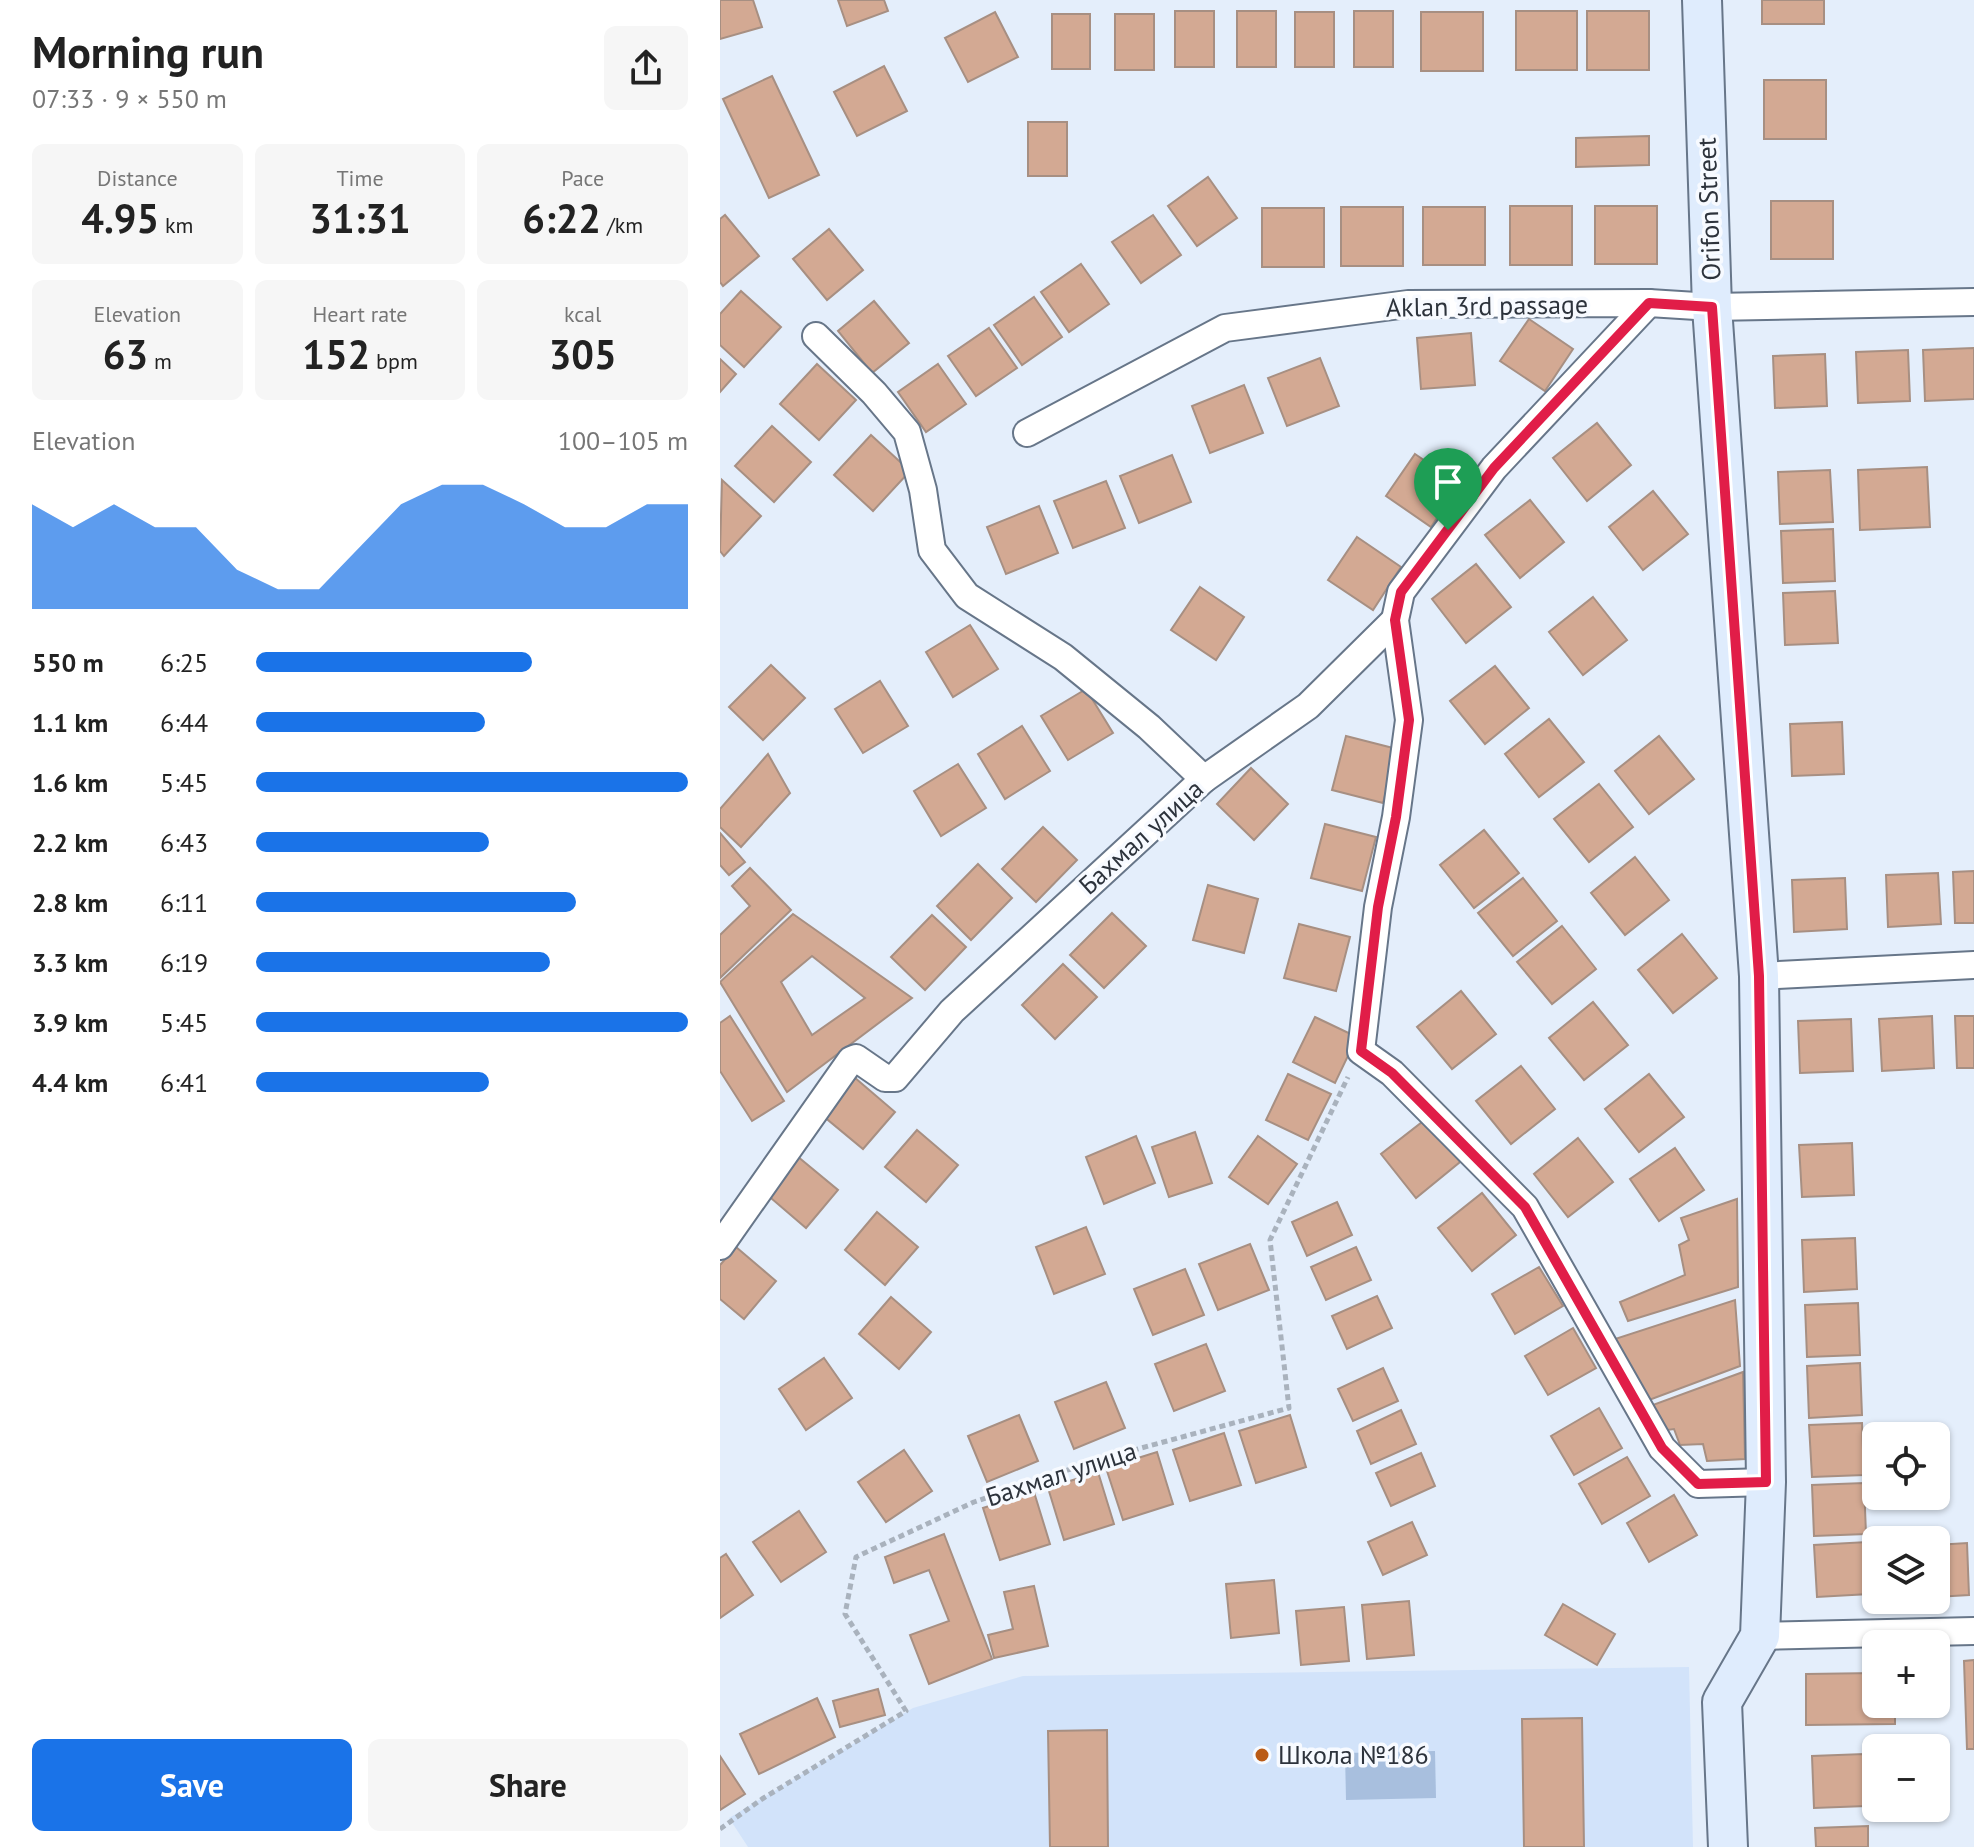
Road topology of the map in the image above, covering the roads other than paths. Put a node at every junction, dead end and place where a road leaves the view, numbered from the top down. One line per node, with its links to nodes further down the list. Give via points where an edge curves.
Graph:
1 (1702, 0): 4 (street, Orifon Street)
2 (1974, 302): 4 (street, Аklаn 3rd passage)
3 (1649, 303): 4 (street, Аklаn 3rd passage); 6 (street, Аklаn 3rd passage, via 1408,304 1225,328); 7 (street, Бахмал улица, via 1494,468 1401,592)
4 (1712, 307): 10 (street, Orifon Street)
5 (816, 336): 8 (street, via 907,432 932,550 967,596 1063,657)
6 (1027, 433)
7 (1395, 620): 8 (street, Бахмал улица, via 1308,706); 12 (street, Бахмал улица, via 1409,720 1361,1051 1392,1073 1525,1207 1662,1448 1698,1484)
8 (1204, 779): 11 (street, Бахмал улица, via 952,1011 895,1078 851,1060)
9 (1974, 965): 10 (street)
10 (1759, 976): 12 (street, Orifon Street)
11 (720, 1246)
12 (1766, 1482): 14 (street, Orifon Street)
13 (1974, 1631): 14 (street)
14 (1760, 1636): 15 (street, Orifon Street, via 1722,1702)
15 (1728, 1847)

